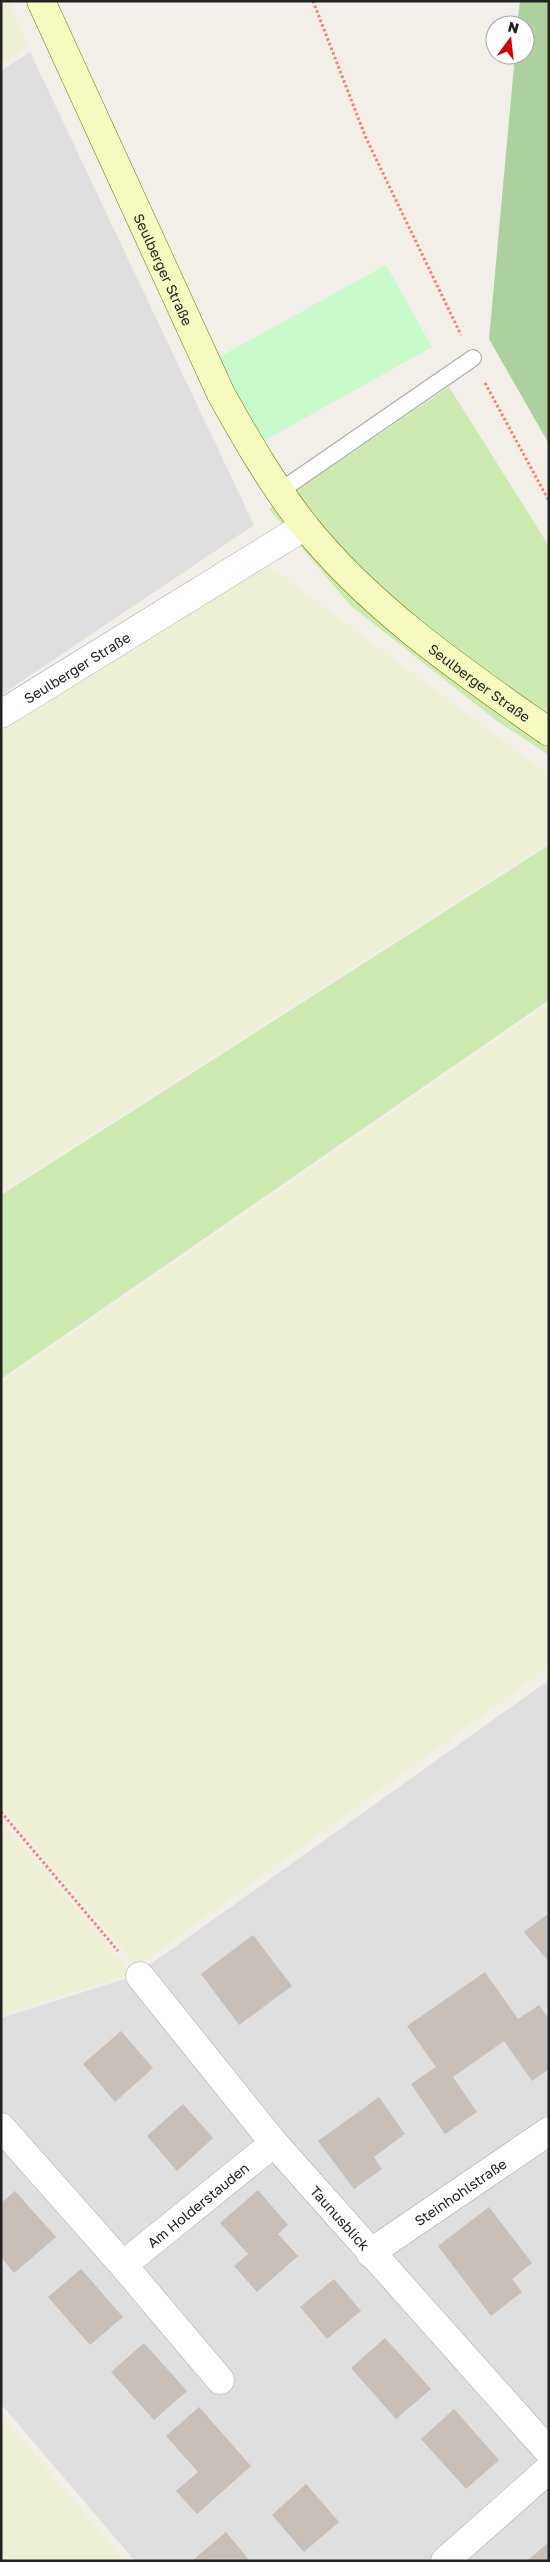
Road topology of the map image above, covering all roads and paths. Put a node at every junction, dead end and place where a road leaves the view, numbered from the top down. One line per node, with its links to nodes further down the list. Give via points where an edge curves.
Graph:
1 (41, 1): 4 (street, Seulberger Straße, via 221,394)
2 (313, 1): 3 (path, via 366,138)
3 (472, 358): 4 (lane); 5 (path)
4 (280, 491): 6 (street, Seulberger Straße)
5 (549, 501)
6 (305, 526): 7 (street, Seulberger Straße); 8 (street, Seulberger Straße, via 362,589 434,648)
7 (1, 714)
8 (549, 732)
9 (1, 1812): 10 (path)
10 (140, 1976): 13 (street, Taunusblick)
11 (1, 2127): 15 (street)
12 (549, 2131): 14 (street, Steinhohlstraße)
13 (274, 2144): 14 (street, Taunusblick); 15 (street, Am Holderstauden)
14 (370, 2254): 17 (street, Taunusblick)
15 (123, 2265): 16 (street)
16 (220, 2380)
17 (549, 2452)
18 (549, 2469): 19 (street)
19 (445, 2561)

